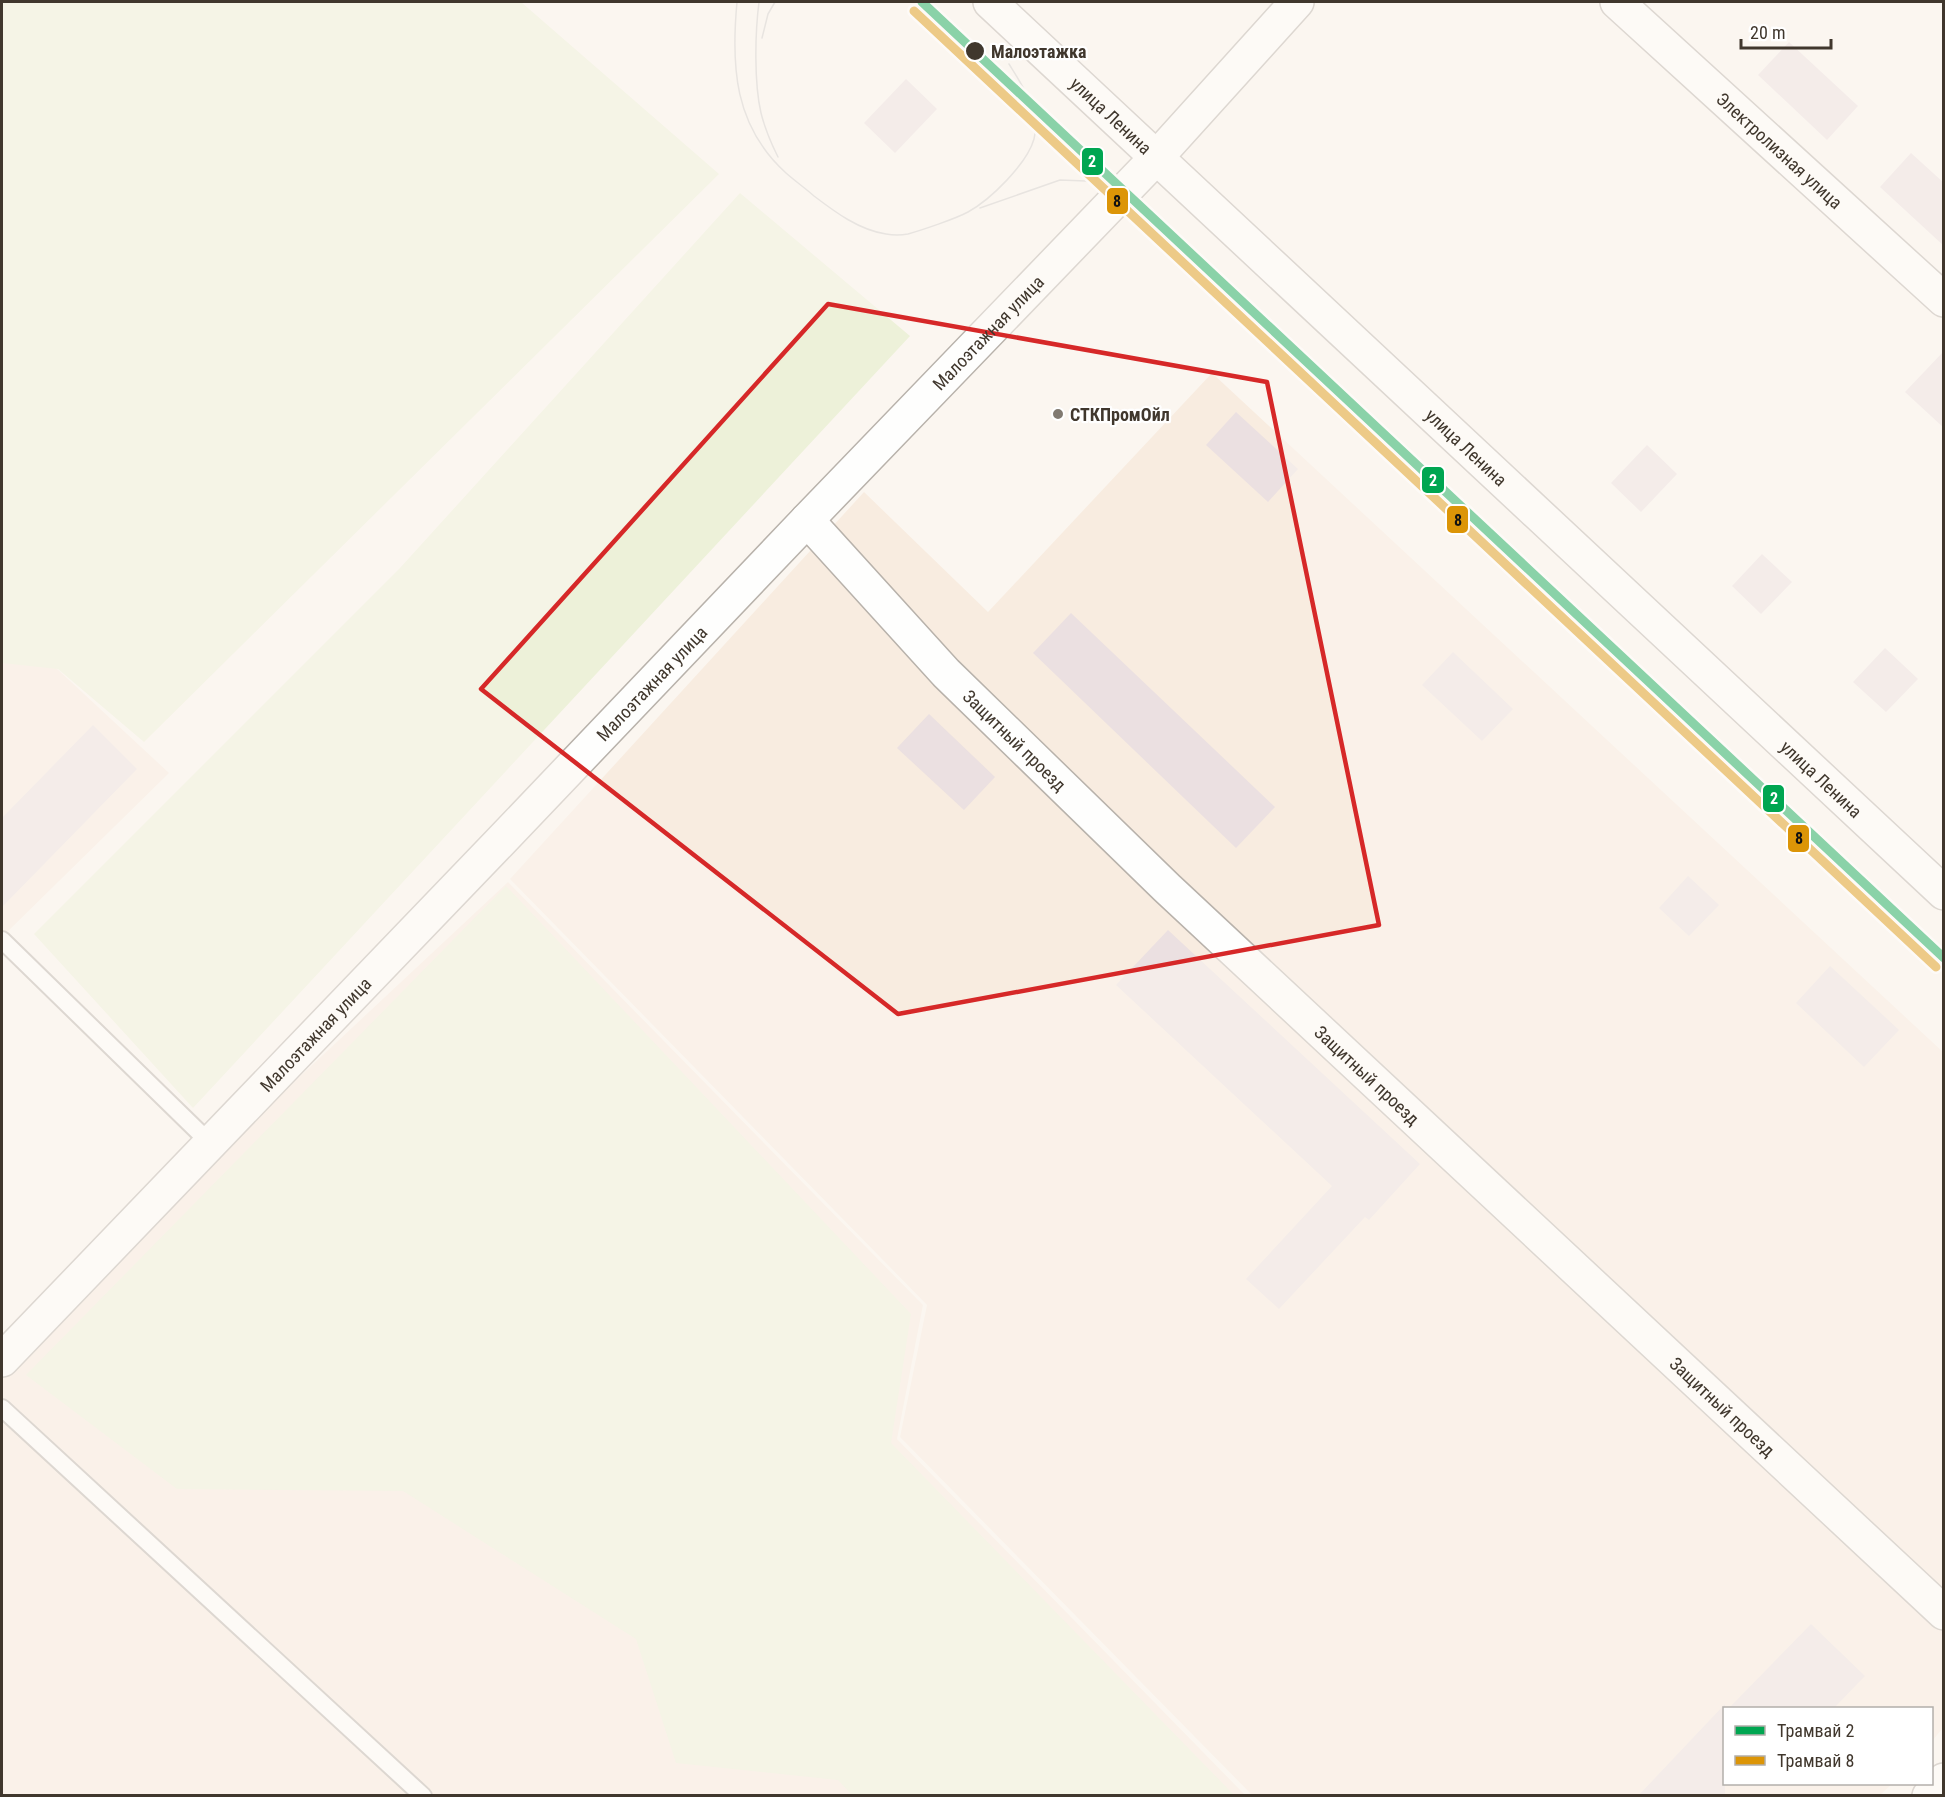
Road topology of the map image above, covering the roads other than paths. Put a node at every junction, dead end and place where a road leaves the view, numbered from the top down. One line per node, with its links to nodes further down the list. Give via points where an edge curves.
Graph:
1 (990, 2): 4 (street, улица Ленина)
2 (1297, 2): 4 (street, Малоэтажная улица)
3 (1617, 2): 5 (street, Электролизная улица)
4 (1156, 158): 6 (street, Малоэтажная улица); 7 (street, улица Ленина)
5 (1944, 300)
6 (807, 520): 9 (street, Малоэтажная улица); 12 (street, Защитный проезд, via 946,673 1167,888)
7 (1944, 893)
8 (2, 940): 9 (lane)
9 (210, 1143): 10 (street, Малоэтажная улица)
10 (4, 1354)
11 (2, 1408): 14 (lane)
12 (1944, 1613)
13 (1944, 1780): 15 (street)
14 (423, 1796)
15 (1929, 1796)

